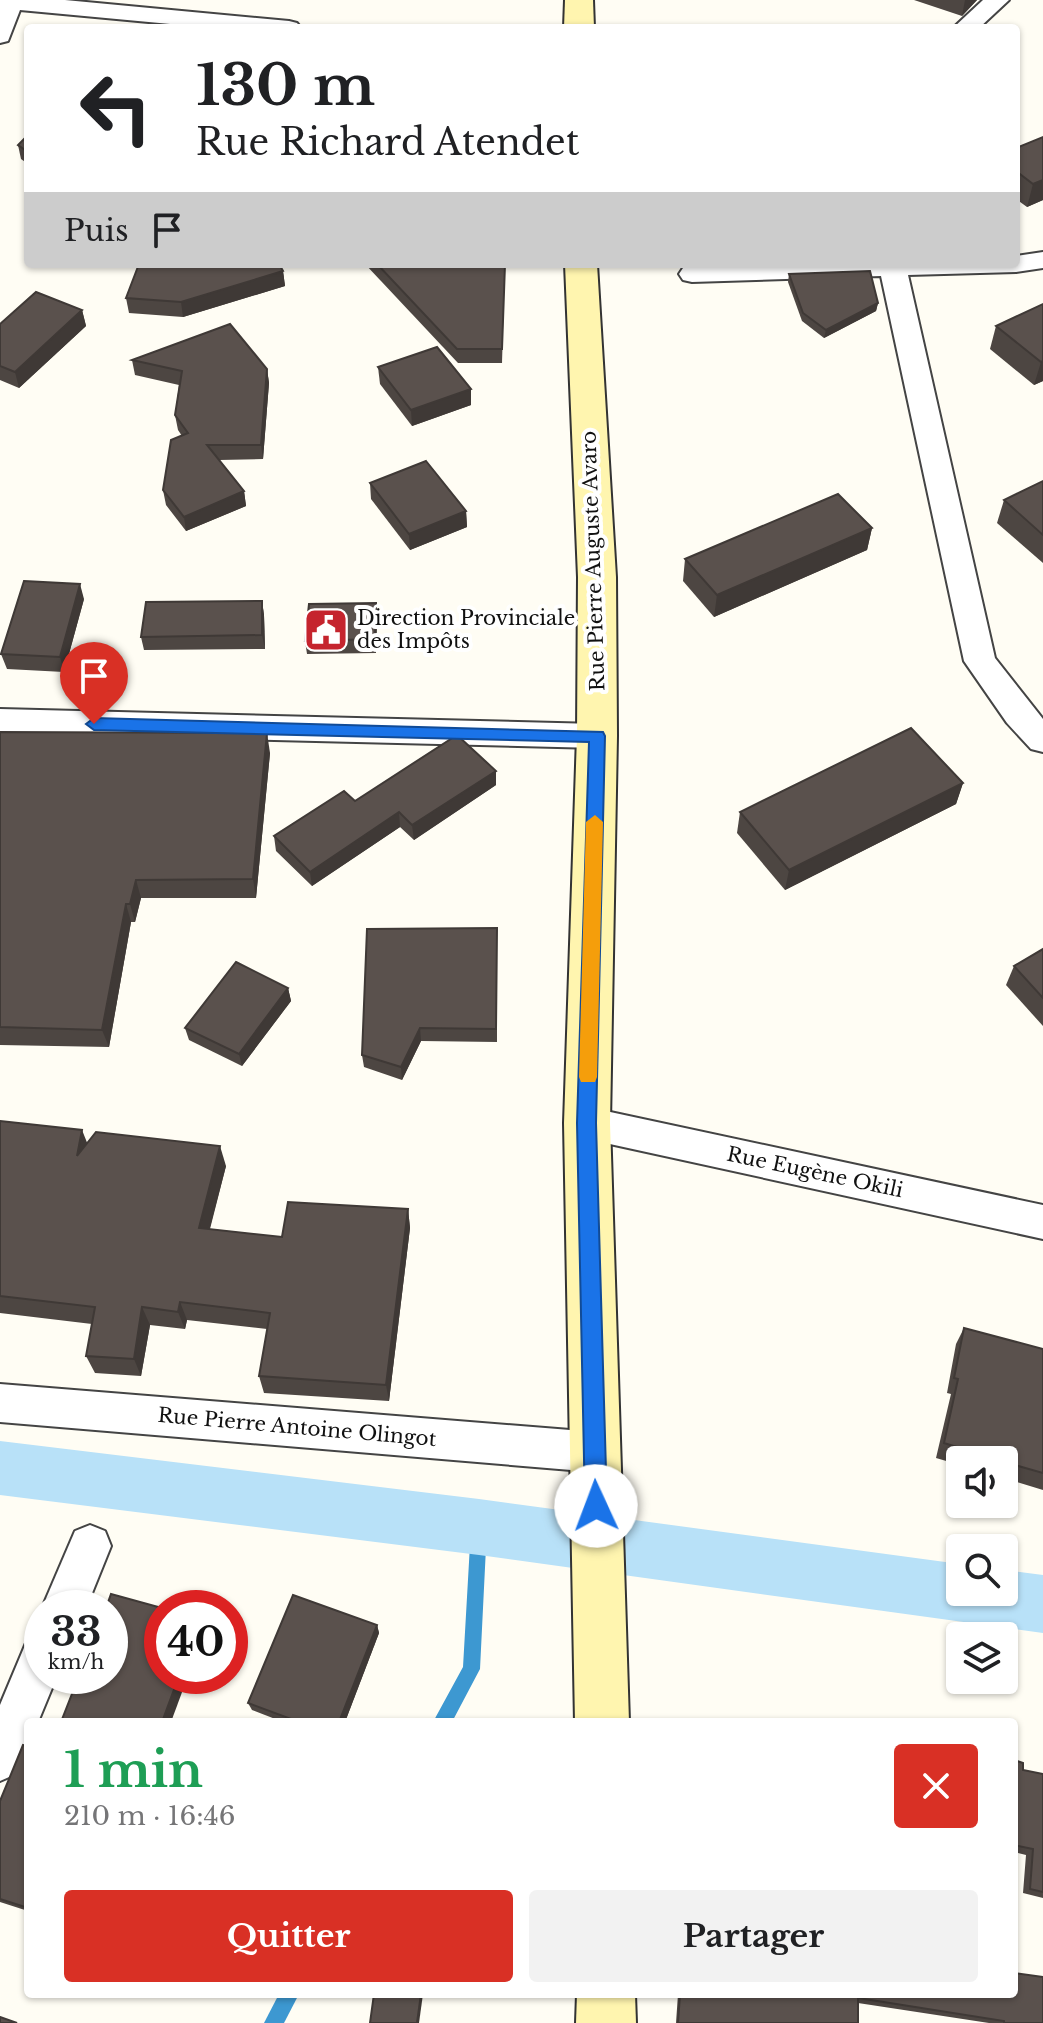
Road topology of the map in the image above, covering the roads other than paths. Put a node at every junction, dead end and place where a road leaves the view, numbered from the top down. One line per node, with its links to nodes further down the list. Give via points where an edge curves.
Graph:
1 (579, 0): 5 (street)
2 (997, 0): 6 (street)
3 (8, 1): 4 (street); 7 (street)
4 (247, 24)
5 (579, 24)
6 (970, 24)
7 (0, 36)
8 (1043, 260): 9 (street)
9 (1020, 263)
10 (581, 268): 15 (street, Rue Pierre Auguste Avaro, via 597,577)
11 (842, 268): 13 (street)
12 (892, 268): 16 (street, via 980,661)
13 (692, 274)
14 (0, 721): 15 (street)
15 (597, 736): 17 (street, Rue Pierre Auguste Avaro)
16 (1043, 740)
17 (587, 1123): 18 (street, Rue Eugène Okili); 20 (street, Rue Pierre Auguste Avaro)
18 (1043, 1222)
19 (0, 1403): 20 (street, Rue Pierre Antoine Olingot)
20 (595, 1452): 24 (street, Rue Pierre Auguste Avaro)
21 (90, 1546): 22 (street)
22 (72, 1590)
23 (27, 1694): 25 (street)
24 (602, 1718)
25 (0, 1758)
26 (606, 1998): 27 (street)
27 (606, 2023)

